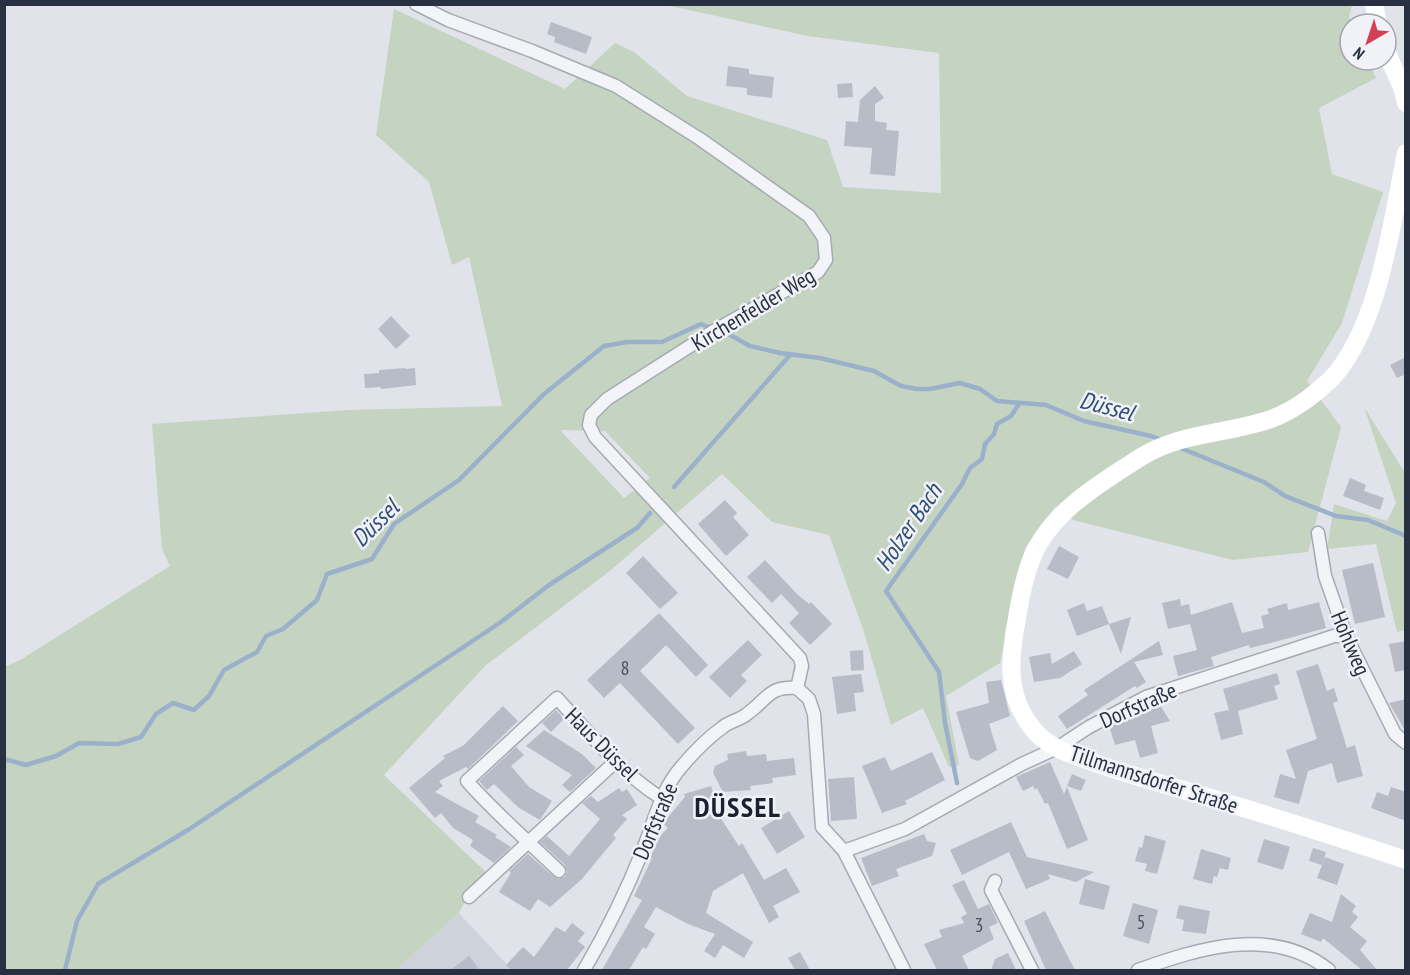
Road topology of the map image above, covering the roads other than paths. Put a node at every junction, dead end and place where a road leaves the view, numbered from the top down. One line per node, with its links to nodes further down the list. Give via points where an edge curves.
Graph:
1 (416, 4): 7 (street, Kirchenfelder Weg, via 616,86 809,216 824,238 826,260 818,272 712,332 608,399 591,415 588,425 800,658)
2 (1395, 72): 3 (main road)
3 (1406, 104)
4 (1406, 153): 9 (main road, Tillmannsdorfer Straße, via 1387,244 1364,326 1350,356 1330,379 1309,398 1270,419 1185,438 1144,455 1064,513 1045,536 1032,559 1020,600 1010,654 1011,681 1018,706 1030,727)
5 (1318, 533): 6 (street, Hohlweg, via 1325,576)
6 (1346, 636): 8 (street, Hohlweg, via 1395,734); 9 (street, Dorfstraße, via 1334,636 1146,697)
7 (797, 688): 11 (street, Dorfstraße, via 783,687 769,694 747,715 723,726 683,764); 13 (street, via 809,699 814,714 822,827)
8 (1406, 743)
9 (1057, 748): 13 (street, Dorfstraße, via 905,829); 14 (main road, Tillmannsdorfer Straße)
10 (615, 762): 11 (street, Haus Düssel); 12 (street); 12 (street, Haus Düssel, via 557,698 467,781)
11 (661, 798): 18 (street, Dorfstraße, via 619,905)
12 (529, 841): 15 (street); 17 (street)
13 (844, 851): 19 (street)
14 (1406, 860)
15 (559, 871)
16 (995, 881): 20 (street, via 991,890)
17 (469, 897)
18 (584, 970)
19 (904, 970)
20 (1032, 970)
21 (1138, 970): 22 (street, via 1215,947 1257,943 1303,955)
22 (1329, 970)

